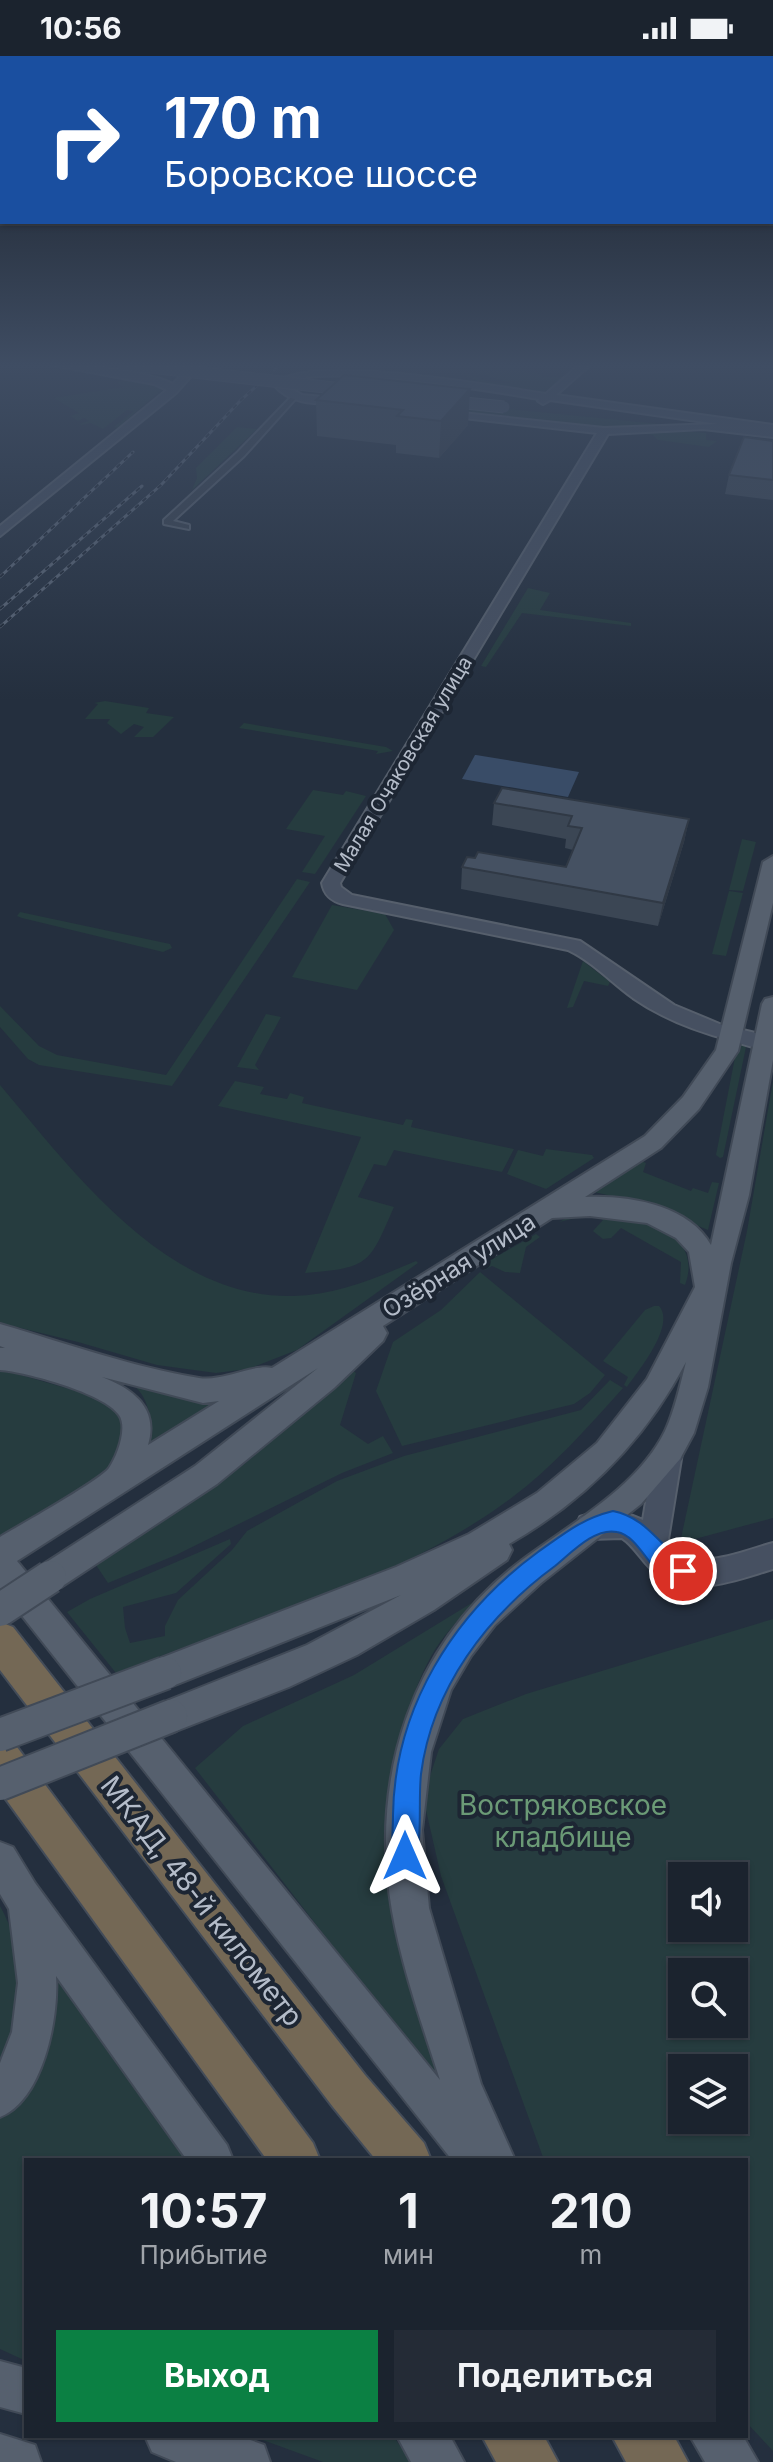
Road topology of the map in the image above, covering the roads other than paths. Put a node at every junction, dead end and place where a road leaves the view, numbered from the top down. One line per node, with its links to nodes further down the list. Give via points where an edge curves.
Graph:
1 (68, 476): 5 (street)
2 (217, 476): 4 (street, via 167,522)
3 (577, 476): 8 (street, Малая Очаковская улица, via 332,889 337,897 349,900 573,945 659,1006)
4 (186, 527)
5 (0, 532)
6 (773, 862): 8 (main road, Озёрная улица)
7 (773, 1004): 9 (main road)
8 (732, 1035): 9 (street); 10 (main road, Озёрная улица, via 706,1083 667,1129)
9 (765, 1042): 11 (main road, via 731,1218)
10 (537, 1218): 11 (main road, via 589,1205 648,1214 693,1237); 12 (main road, Озёрная улица)
11 (712, 1274): 16 (main road, via 690,1395); 17 (main road, via 654,1394)
12 (407, 1300): 15 (main road, Озёрная улица); 23 (main road, bridge, via 324,1380 206,1475)
13 (0, 1335): 15 (main road, via 203,1391 242,1386)
14 (0, 1359): 18 (main road, via 122,1396 133,1409 137,1432)
15 (308, 1359): 18 (main road, Озёрная улица)
16 (668, 1453): 19 (main road); 20 (street)
17 (586, 1473): 25 (main road, bridge, via 521,1518 402,1581); 27 (main road, bridge, via 552,1508 463,1573 293,1669)
18 (119, 1478): 21 (main road, Озёрная улица)
19 (590, 1526): 20 (street, via 627,1524); 35 (main road, via 533,1569 466,1635 430,1698 411,1755 405,1856 411,1909 457,2071)
20 (653, 1546): 22 (street, via 665,1563 695,1573)
21 (6, 1554): 34 (main road)
22 (773, 1556)
23 (0, 1610)
24 (0, 1640): 33 (highway, МКАД, 48-й километр)
25 (0, 1735)
26 (0, 1757): 32 (highway)
27 (0, 1784)
28 (0, 1860): 29 (main road)
29 (22, 1896): 30 (main road, via 36,1942 38,1983 25,2056); 31 (main road)
30 (0, 2097)
31 (211, 2158)
32 (295, 2158)
33 (405, 2158)
34 (476, 2158)
35 (493, 2158)
36 (0, 2384): 37 (main road)
37 (24, 2390)
38 (174, 2438): 45 (main road)
39 (422, 2438): 46 (main road)
40 (511, 2438): 47 (highway)
41 (641, 2438): 48 (highway)
42 (715, 2438): 49 (main road)
43 (0, 2457): 44 (main road)
44 (18, 2462)
45 (247, 2462)
46 (441, 2462)
47 (531, 2462)
48 (661, 2462)
49 (735, 2462)

